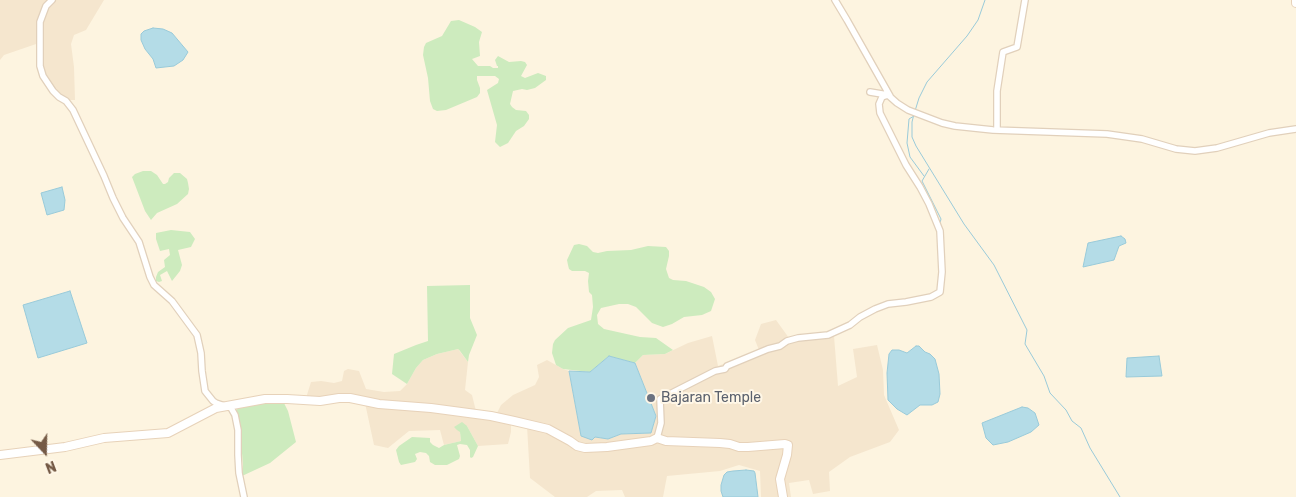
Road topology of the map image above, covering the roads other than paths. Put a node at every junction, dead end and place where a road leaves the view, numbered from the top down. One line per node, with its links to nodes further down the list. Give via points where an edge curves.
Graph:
1 (52, 0): 8 (street, via 40,22 43,76 73,110 113,198 139,242 154,285 172,301 196,336 205,391 216,403)
2 (835, 0): 5 (street)
3 (1025, 0): 6 (street, via 1016,48 1003,52)
4 (870, 92): 5 (street)
5 (889, 96): 6 (street, via 908,110 942,123); 9 (street, via 882,98 880,113 940,231 940,292 930,297 888,304 828,335 788,341 660,399)
6 (997, 129): 7 (street, via 1107,134 1195,151 1217,148 1269,132)
7 (1296, 129)
8 (227, 406): 9 (street, via 265,399 320,401 350,398 522,422 548,429 585,448); 10 (street, via 210,410 168,433 104,438); 11 (street, via 233,411 237,423 239,474)
9 (658, 438): 12 (street, via 739,447 788,445 780,478)
10 (0, 455)
11 (244, 497)
12 (784, 497)

